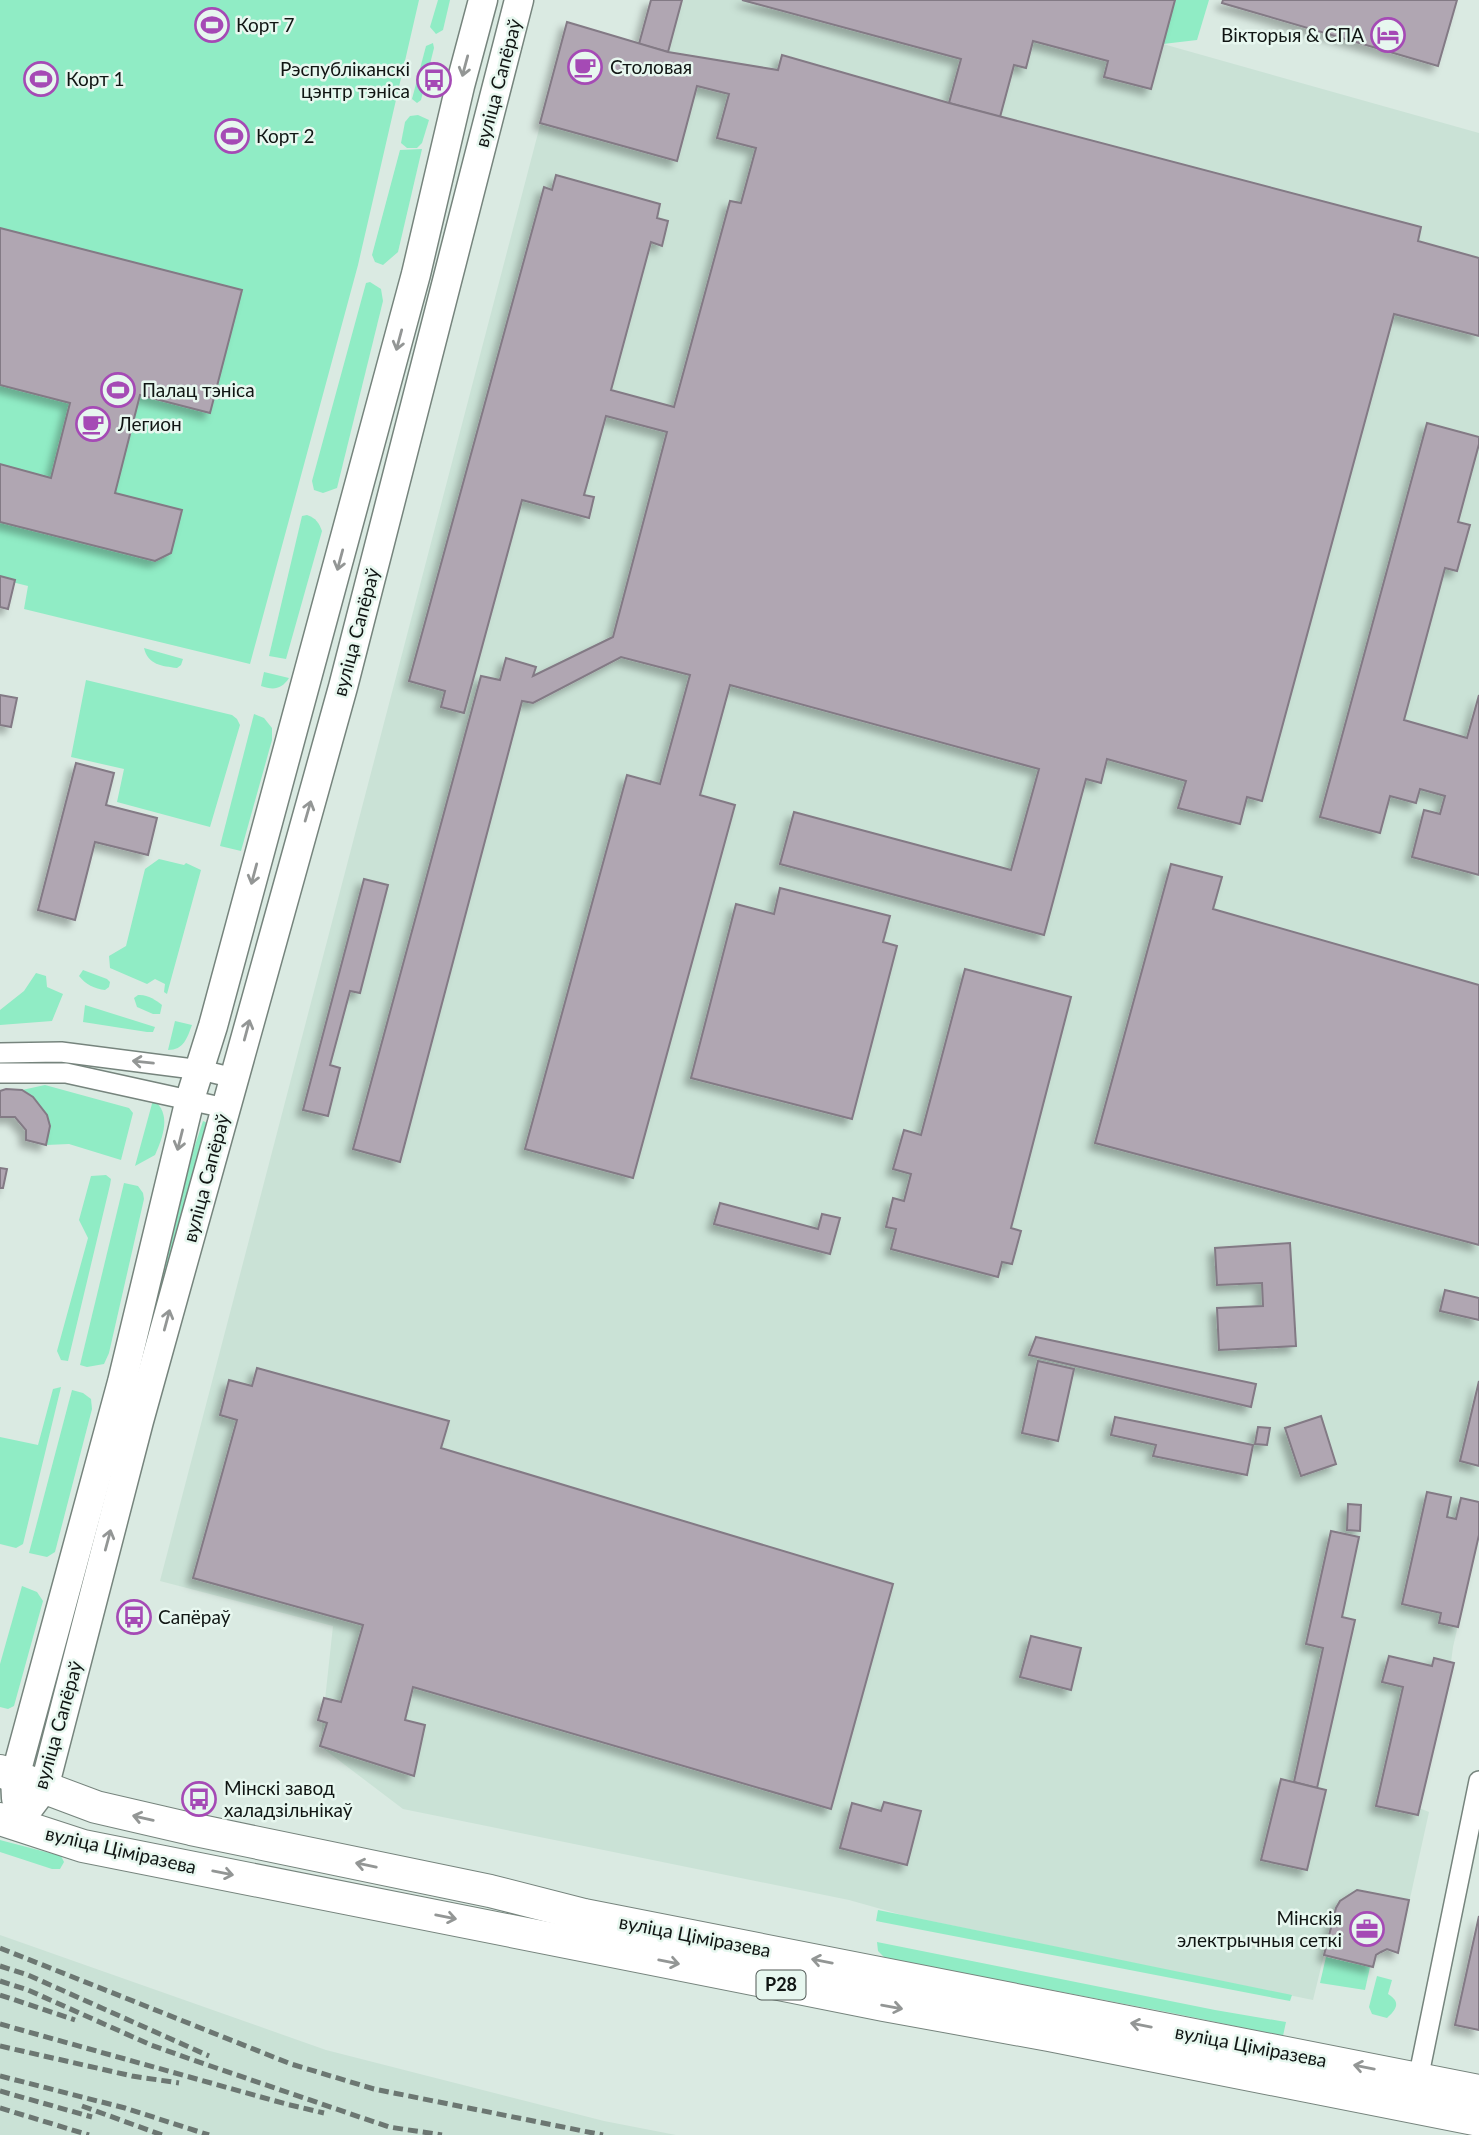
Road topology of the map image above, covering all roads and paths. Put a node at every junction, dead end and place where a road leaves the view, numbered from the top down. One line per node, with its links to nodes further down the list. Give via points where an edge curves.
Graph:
1 (483, 0): 5 (main road, вуліца Сапёраў, one-way to 5, via 413,287)
2 (519, 0): 8 (main road, вуліца Сапёраў, one-way to 2, via 343,687)
3 (5, 1052): 4 (street)
4 (61, 1052): 5 (street, one-way to 4); 7 (street)
5 (201, 1070): 8 (street); 9 (main road, вуліца Сапёраў)
6 (9, 1073): 7 (street)
7 (57, 1073): 9 (street)
8 (234, 1078): 10 (main road, вуліца Сапёраў)
9 (190, 1099): 10 (street); 11 (main road, вуліца Сапёраў, one-way to 11, via 122,1382)
10 (225, 1108): 13 (main road, вуліца Сапёраў, one-way to 10)
11 (7, 1774): 13 (main road, вуліца Ціміразева / Р28); 14 (main road, вуліца Сапёраў)
12 (1479, 1781): 15 (street)
13 (44, 1788): 14 (main road, вуліца Сапёраў); 15 (main road, вуліца Ціміразева / Р28, one-way to 13, via 1156,2028 584,1915 96,1807)
14 (8, 1822): 15 (main road, вуліца Ціміразева / Р28, one-way to 15, via 83,1846 884,2005)
15 (1415, 2091): 16 (main road, вуліца Ціміразева / Р28); 17 (main road, вуліца Ціміразева / Р28)
16 (1479, 2091)
17 (1479, 2120)

